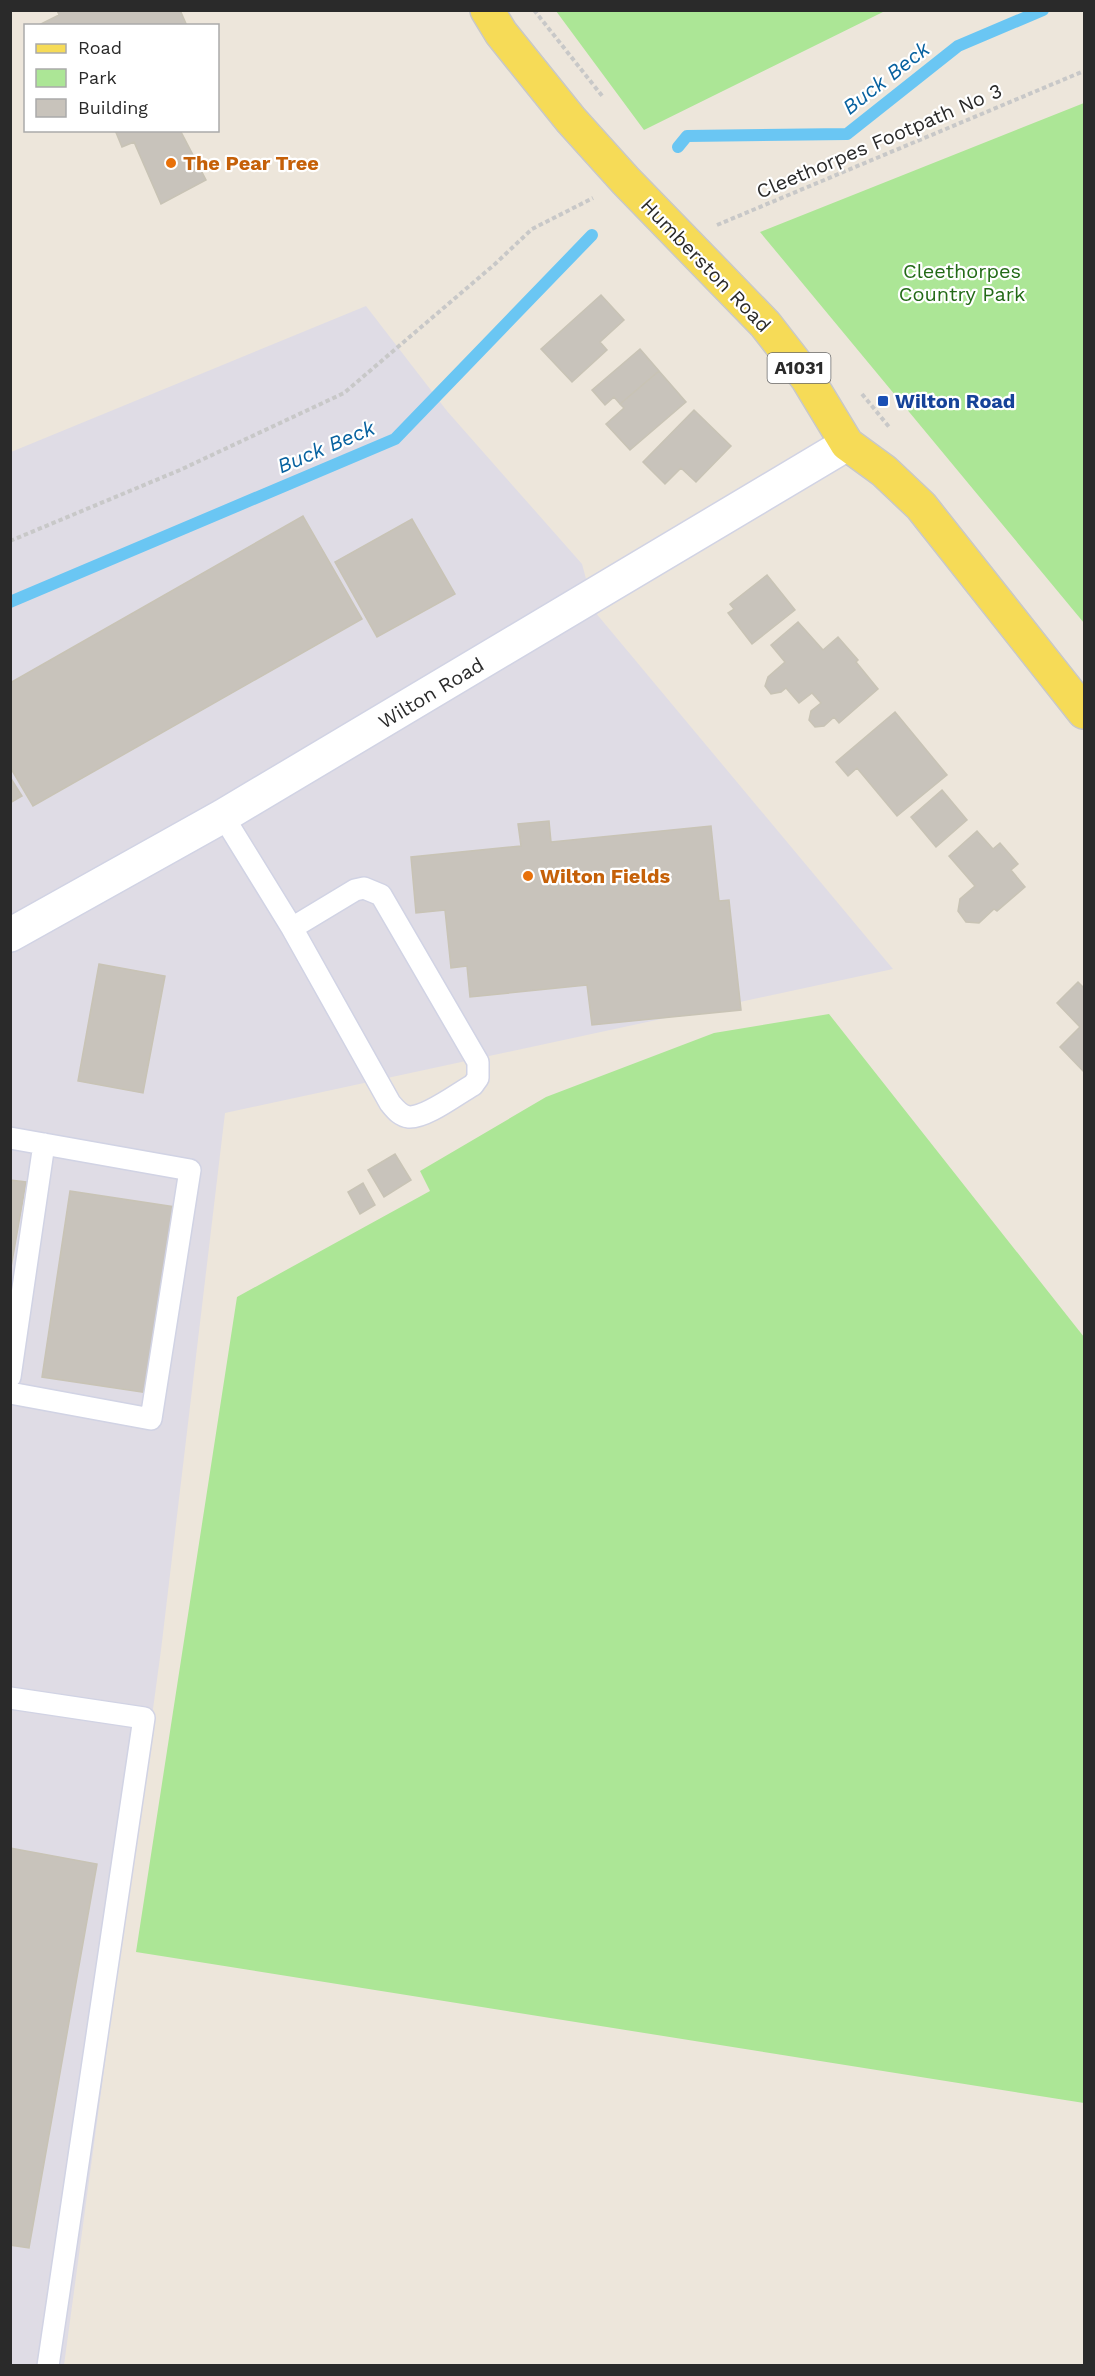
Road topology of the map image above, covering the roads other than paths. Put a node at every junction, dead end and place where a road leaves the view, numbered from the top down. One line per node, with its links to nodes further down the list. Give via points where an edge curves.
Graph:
1 (487, 10): 2 (main road, Humberston Road / A1031, via 571,120 765,324 807,378)
2 (847, 444): 3 (main road, Humberston Road / A1031, via 884,471 921,506); 4 (street, Wilton Road)
3 (1084, 712)
4 (223, 816): 5 (lane); 6 (street, Wilton Road)
5 (292, 928): 5 (lane, via 398,1113 408,1117 422,1115 473,1085 478,1078 478,1062 381,895 364,888 356,890)
6 (10, 935)
7 (10, 1138): 8 (lane)
8 (44, 1144): 9 (lane); 10 (lane, via 190,1170 151,1419)
9 (10, 1377)
10 (10, 1393)
11 (10, 1698): 12 (lane, via 144,1718)
12 (48, 2366)

